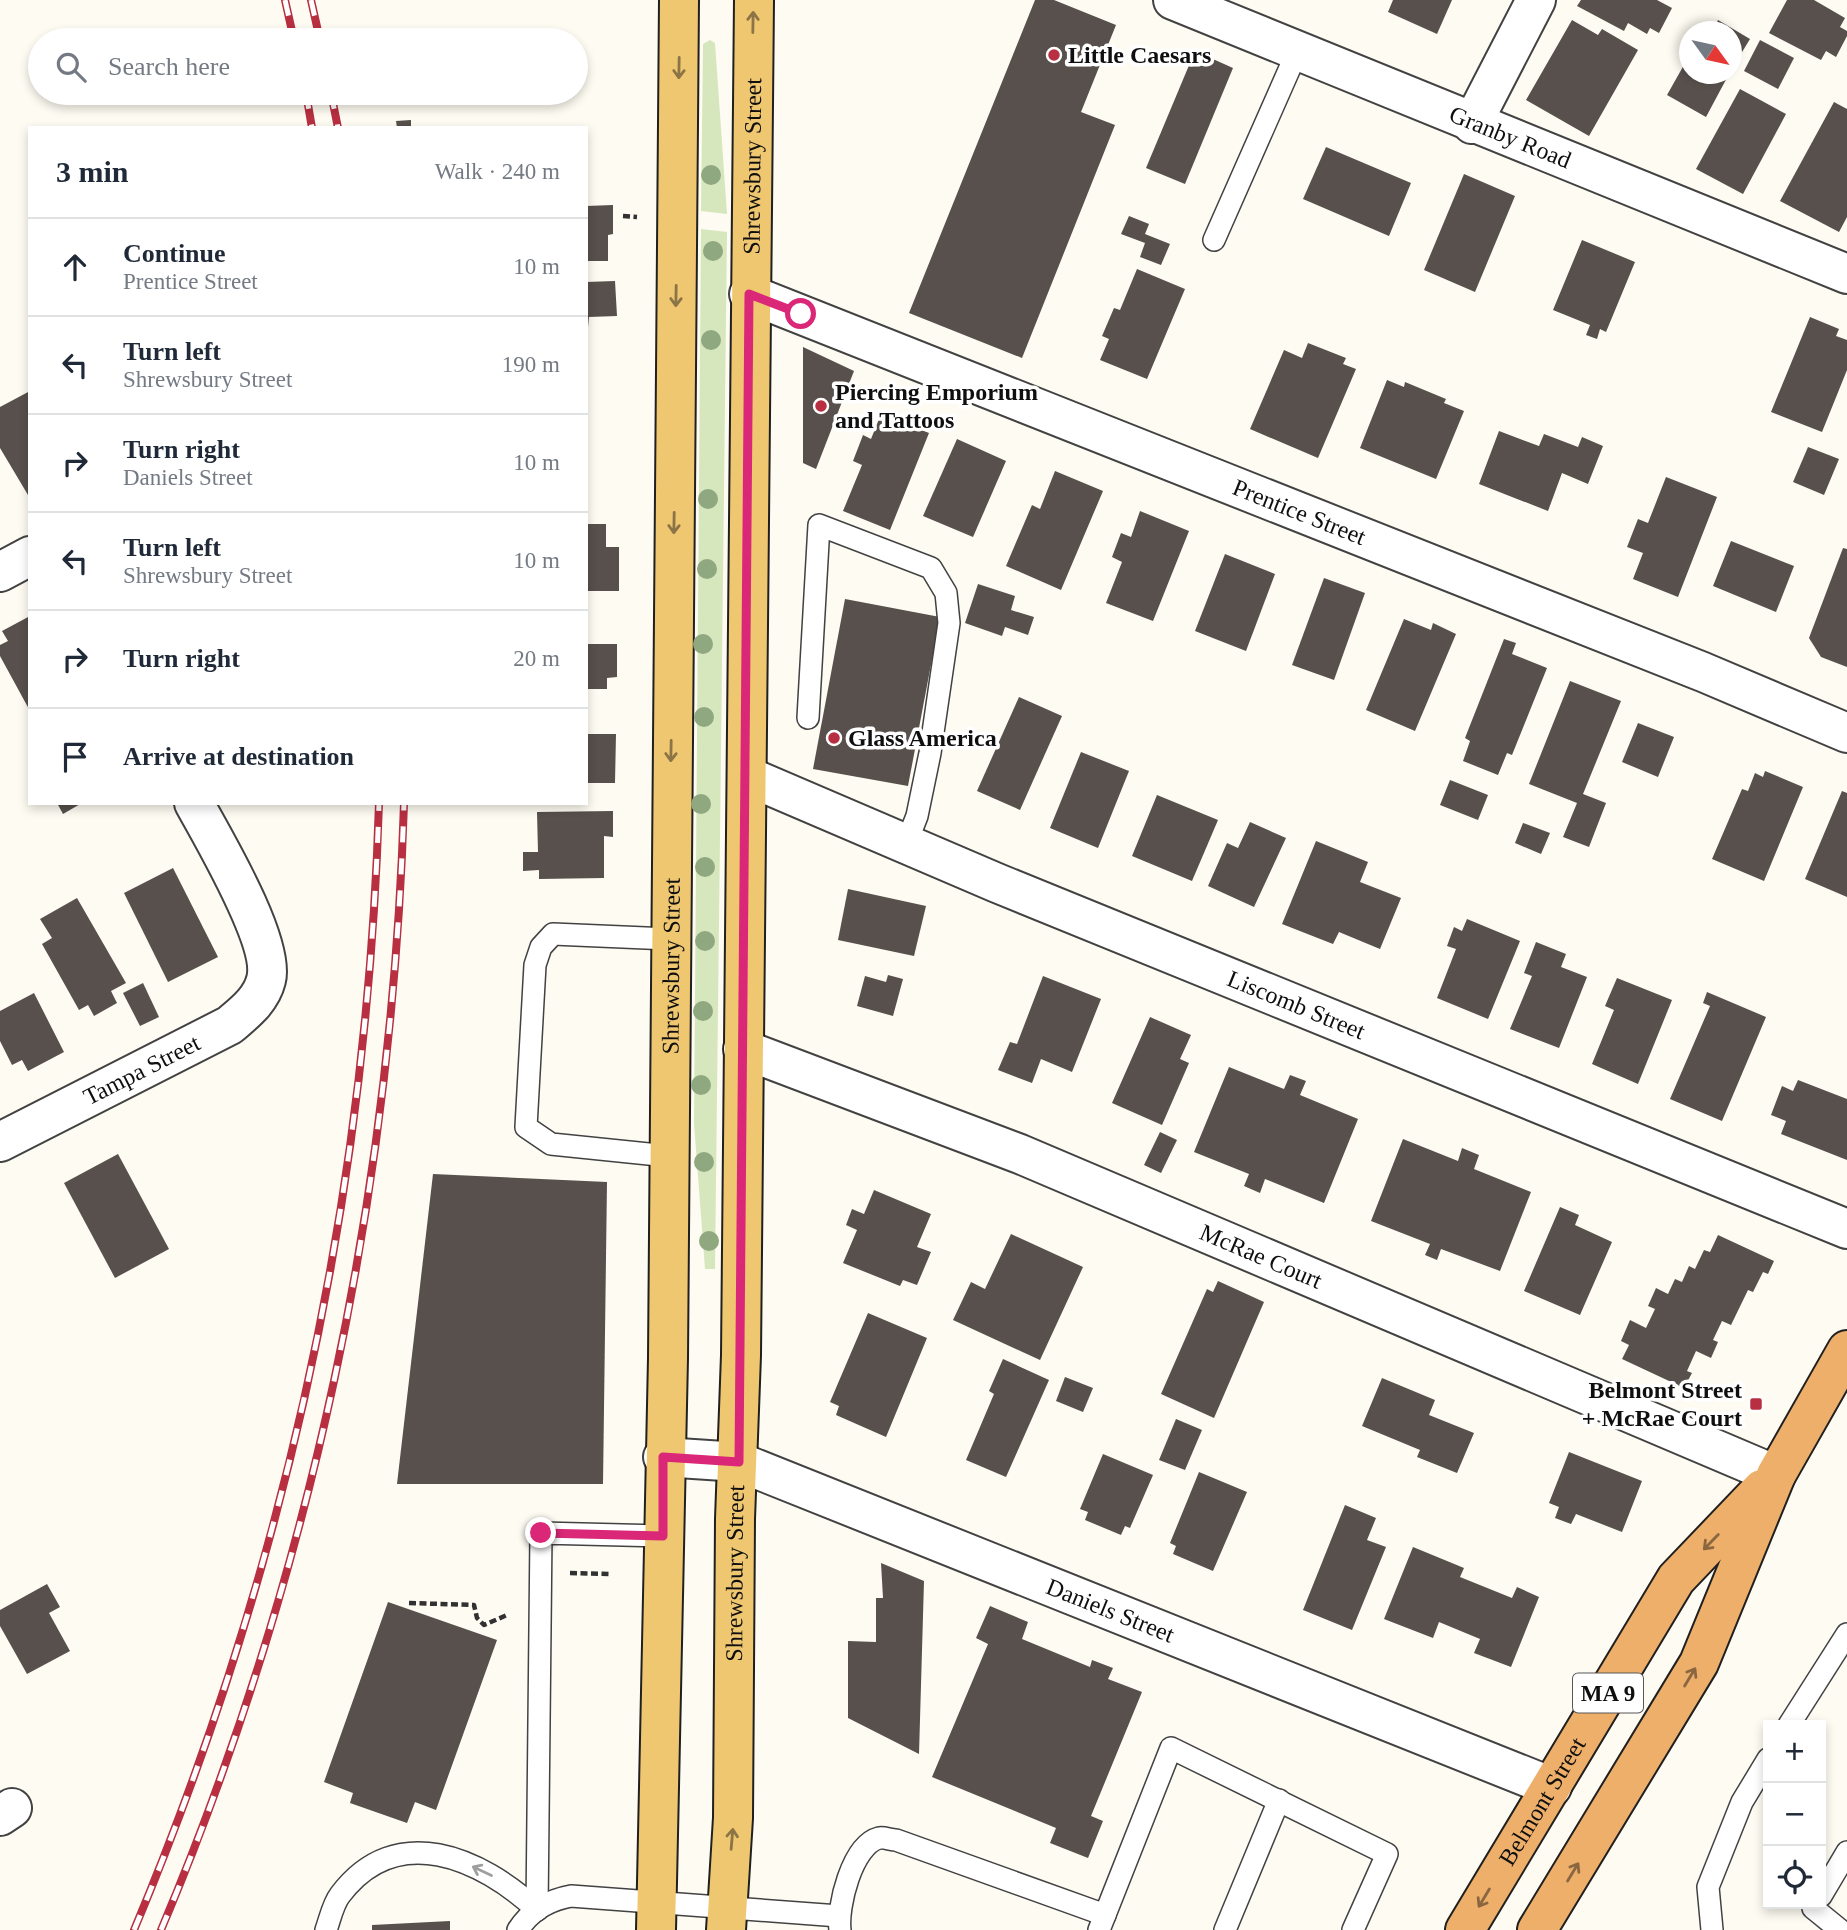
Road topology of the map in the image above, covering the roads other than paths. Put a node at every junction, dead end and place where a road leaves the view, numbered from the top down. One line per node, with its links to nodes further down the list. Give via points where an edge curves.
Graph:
1 (679, 0): 17 (main road, Shrewsbury Street, one-way to 17)
2 (754, 0): 9 (main road, Shrewsbury Street, one-way to 2)
3 (1173, 0): 5 (street, Granby Road)
4 (1536, 0): 6 (street)
5 (1297, 51): 6 (street, Granby Road); 7 (lane)
6 (1472, 124): 8 (street, Granby Road)
7 (1213, 240)
8 (1847, 274)
9 (749, 294): 13 (street, Prentice Street); 14 (main road, Shrewsbury Street)
10 (28, 557): 11 (street)
11 (0, 572)
12 (807, 718): 16 (lane, via 819,525 931,568 946,593 949,623 930,753)
13 (1847, 733)
14 (747, 776): 16 (street, Liscomb Street); 18 (main road, Shrewsbury Street)
15 (195, 805): 19 (street, Tampa Street, via 230,869 265,957 267,978 259,997 230,1026)
16 (906, 844): 21 (street, Liscomb Street)
17 (669, 939): 20 (main road, Shrewsbury Street); 20 (lane, via 553,934 541,947 535,965 526,1127 551,1144)
18 (743, 1049): 24 (main road, Shrewsbury Street); 25 (street, McRae Court, via 1033,1160)
19 (0, 1142)
20 (668, 1156): 23 (main road, Shrewsbury Street)
21 (1847, 1229)
22 (1847, 1350): 25 (highway, Belmont Street / MA 9)
23 (663, 1457): 24 (street, Daniels Street); 26 (main road, Shrewsbury Street)
24 (739, 1462): 30 (street, Daniels Street); 37 (main road, Shrewsbury Street, one-way to 24, via 733,1818)
25 (1776, 1475): 30 (highway, Belmont Street / MA 9, one-way to 30, via 1676,1579); 45 (highway, Belmont Street / MA 9, one-way to 25, via 1699,1663)
26 (663, 1536): 35 (lane, via 541,1533); 36 (main road, Shrewsbury Street)
27 (1846, 1640): 28 (lane)
28 (1792, 1720)
29 (1763, 1767): 46 (lane, via 1742,1802 1708,1887)
30 (1552, 1787): 44 (highway, Belmont Street / MA 9, one-way to 44)
31 (1279, 1800): 39 (lane, via 1171,1748); 42 (lane); 43 (lane, via 1387,1854)
32 (1847, 1853): 33 (lane)
33 (1826, 1888)
34 (1815, 1909): 47 (lane)
35 (537, 1910): 36 (lane, via 571,1896); 40 (lane, one-way to 40, via 512,1887 482,1870 443,1855 398,1852 361,1872 346,1888); 41 (lane)
36 (656, 1916): 37 (lane)
37 (726, 1918): 38 (lane)
38 (840, 1923): 39 (lane, via 860,1854 880,1838 896,1840)
39 (1102, 1923)
40 (326, 1930)
41 (517, 1930)
42 (1225, 1930)
43 (1353, 1930)
44 (1465, 1930)
45 (1537, 1930)
46 (1712, 1930)
47 (1840, 1930)

